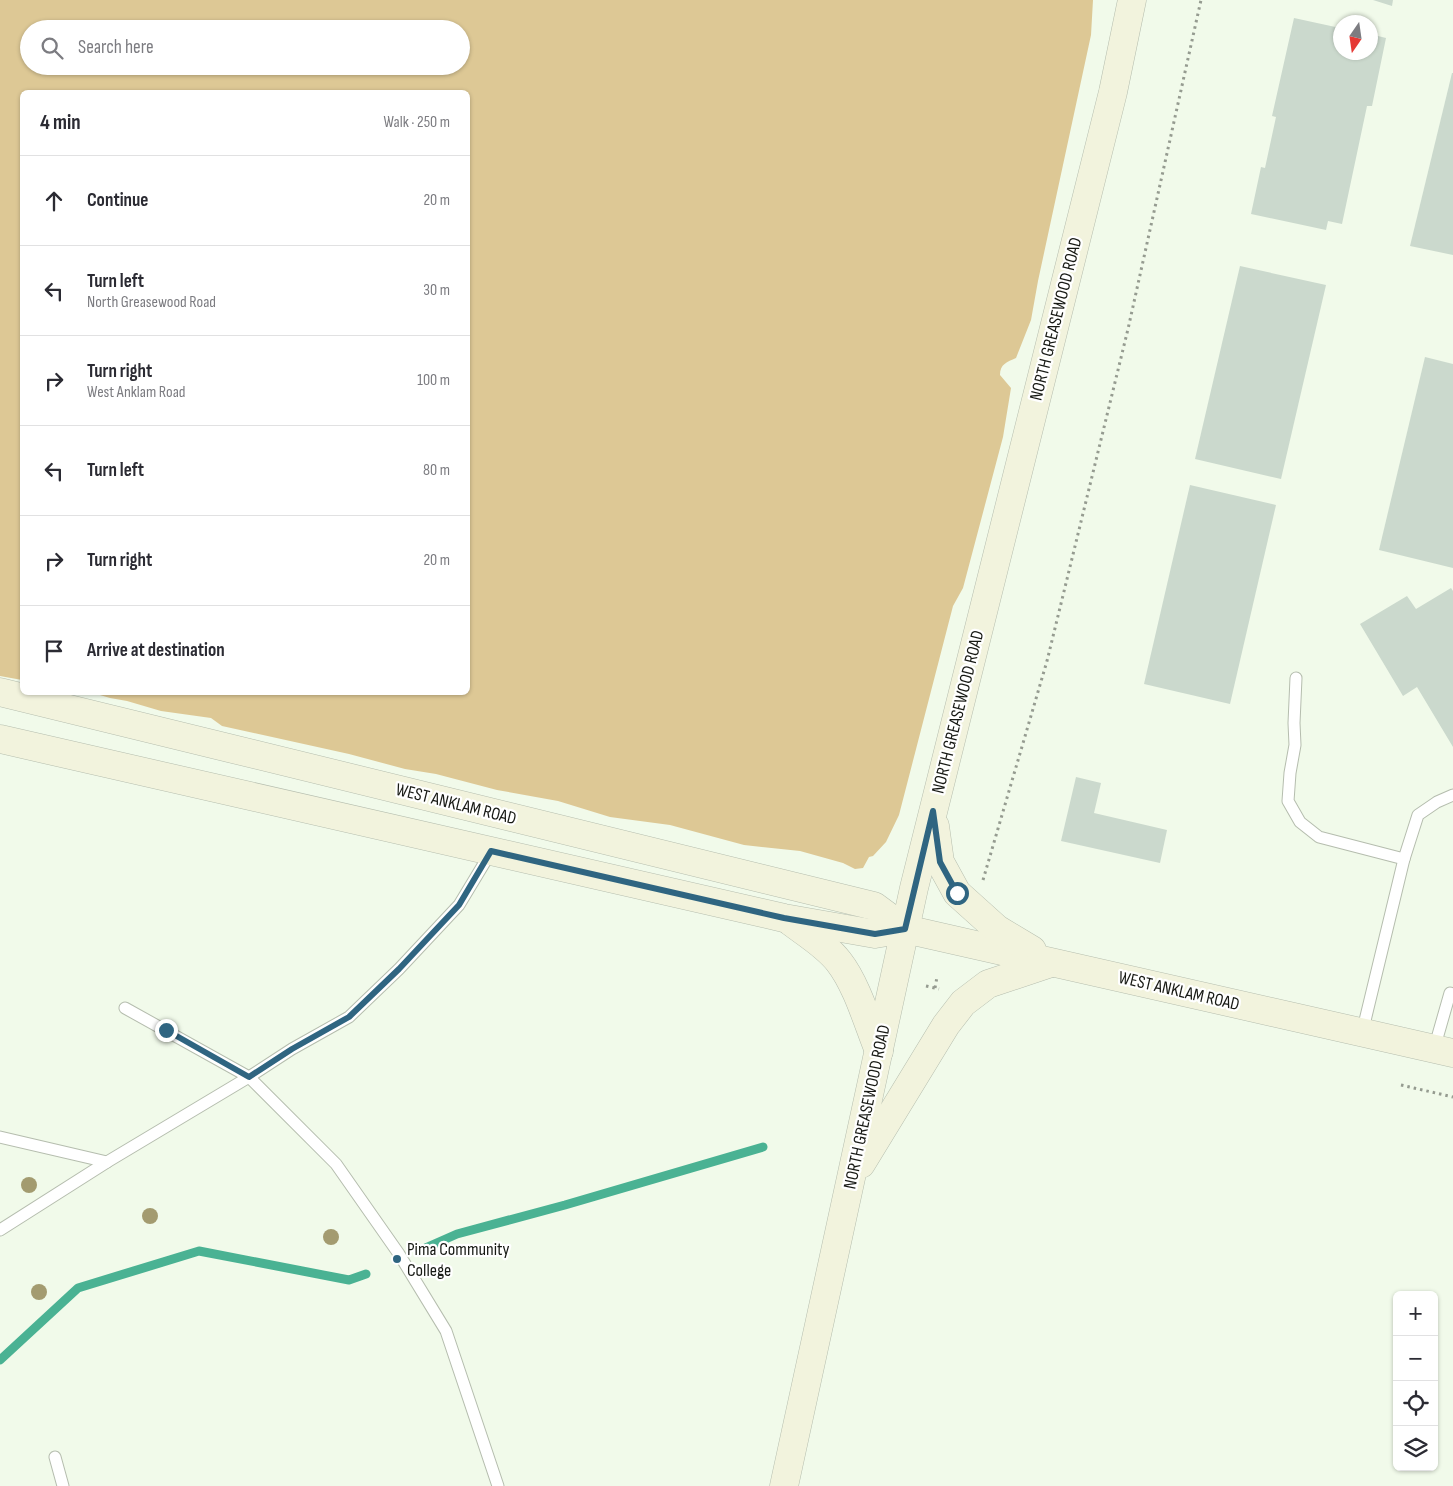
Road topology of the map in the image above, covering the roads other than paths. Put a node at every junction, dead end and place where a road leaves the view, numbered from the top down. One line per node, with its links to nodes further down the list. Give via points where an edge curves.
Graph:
1 (1132, 0): 6 (main road, NORTH GREASEWOOD ROAD, via 1113,92)
2 (1296, 678): 8 (lane, via 1295,746 1288,801 1300,822 1319,838)
3 (0, 692): 10 (main road, WEST ANKLAM ROAD, via 874,906)
4 (0, 739): 7 (main road, WEST ANKLAM ROAD)
5 (1453, 795): 8 (lane, via 1418,815)
6 (933, 811): 10 (main road, NORTH GREASEWOOD ROAD); 11 (main road, via 940,862 957,893 997,929)
7 (491, 851): 9 (main road, WEST ANKLAM ROAD); 17 (lane, via 459,905 349,1017)
8 (1404, 858): 14 (lane)
9 (784, 918): 10 (main road, WEST ANKLAM ROAD, via 875,934); 16 (main road, via 839,961 849,977)
10 (905, 929): 11 (main road, WEST ANKLAM ROAD); 16 (main road, NORTH GREASEWOOD ROAD)
11 (1053, 963): 14 (main road, WEST ANKLAM ROAD); 20 (main road, via 988,984 963,1003 946,1025)
12 (1453, 994): 15 (lane, via 1450,993)
13 (125, 1008): 17 (lane)
14 (1362, 1033): 15 (main road, WEST ANKLAM ROAD)
15 (1444, 1051)
16 (878, 1052): 20 (main road, NORTH GREASEWOOD ROAD)
17 (249, 1077): 19 (lane); 24 (lane, via 336,1164 399,1254 446,1331)
18 (0, 1137): 19 (lane)
19 (106, 1162): 21 (lane)
20 (850, 1182): 25 (main road, NORTH GREASEWOOD ROAD)
21 (0, 1230)
22 (55, 1457): 23 (lane)
23 (63, 1486)
24 (498, 1486)
25 (784, 1486)

